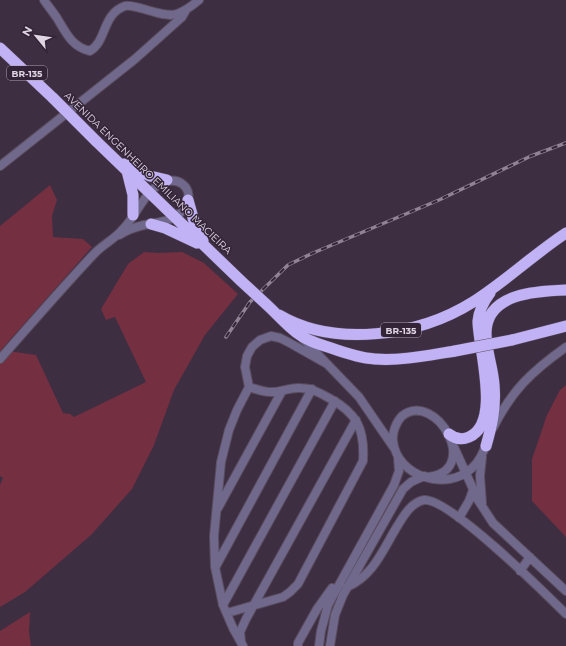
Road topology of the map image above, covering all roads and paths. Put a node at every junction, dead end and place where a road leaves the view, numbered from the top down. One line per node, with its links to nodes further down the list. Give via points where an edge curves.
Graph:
1 (44, 0): 3 (street, via 76,46 90,51 99,43 108,21 117,10 126,6 166,16)
2 (199, 0): 3 (street)
3 (186, 10): 6 (street, via 182,17 135,60)
4 (0, 48): 5 (highway, AVENIDA ENGENHEIRO EMILIANO MACIEIRA / BR-135, bridge)
5 (118, 161): 7 (highway, AVENIDA ENGENHEIRO EMILIANO MACIEIRA / BR-135); 8 (highway, via 150,176)
6 (0, 166)
7 (127, 171): 9 (highway, AVENIDA ENGENHEIRO EMILIANO MACIEIRA / BR-135); 11 (highway, via 133,195)
8 (167, 180): 9 (street); 10 (street, via 184,185)
9 (149, 192): 11 (street); 12 (highway, AVENIDA ENGENHEIRO EMILIANO MACIEIRA / BR-135)
10 (188, 200): 12 (street, via 184,209); 16 (highway, via 195,225)
11 (133, 215): 15 (street)
12 (175, 217): 13 (street); 16 (highway, AVENIDA ENGENHEIRO EMILIANO MACIEIRA / BR-135)
13 (151, 224): 15 (street); 16 (highway)
14 (566, 233): 17 (highway, AVENIDA ENGENHEIRO EMILIANO MACIEIRA / BR-135)
15 (119, 234): 24 (street, via 95,253)
16 (206, 247): 19 (highway, AVENIDA ENGENHEIRO EMILIANO MACIEIRA / BR-135, bridge)
17 (494, 288): 19 (highway, AVENIDA ENGENHEIRO EMILIANO MACIEIRA / BR-135, via 453,313 417,326 387,332 363,335 320,331); 32 (highway, via 482,305 478,322 486,388 484,419 470,437)
18 (566, 290): 33 (highway, via 519,295 500,305 489,318 486,335 495,397 493,421)
19 (278, 316): 21 (highway, AVENIDA ENGENHEIRO EMILIANO MACIEIRA / BR-135)
20 (566, 326): 21 (highway, AVENIDA ENGENHEIRO EMILIANO MACIEIRA / BR-135, bridge, via 512,340 402,359 375,359 344,353 316,344)
21 (297, 333): 26 (street)
22 (566, 347): 25 (street)
23 (566, 351): 25 (street)
24 (0, 360)
25 (548, 360): 33 (street, via 525,379 509,400)
26 (327, 364): 27 (street, via 280,338 271,336 260,340 247,356 245,367); 34 (street, via 359,397)
27 (249, 387): 29 (street, via 271,393); 39 (street, via 229,430 221,462)
28 (312, 389): 29 (street); 30 (street); 43 (street)
29 (282, 391): 39 (street)
30 (335, 401): 31 (street); 47 (street)
31 (356, 420): 48 (street); 48 (street, via 363,436 363,461 301,579 283,596)
32 (451, 439): 34 (street, via 443,425 432,416 421,412 408,413 400,419 395,429 393,440); 35 (street); 36 (street, via 453,455 450,465 438,475)
33 (486, 446): 35 (street, via 478,462); 38 (street, via 480,476)
34 (396, 452): 36 (street, via 408,467); 42 (street, via 400,464 396,481)
35 (466, 473): 36 (street, via 445,480); 37 (street)
36 (425, 477): 45 (street, via 411,482 400,495)
37 (473, 490): 38 (street); 40 (street)
38 (482, 508): 41 (street, via 500,530)
39 (216, 512): 43 (street)
40 (459, 518): 44 (street); 45 (street, via 431,501 418,502 407,511 369,572 356,584)
41 (530, 557): 44 (street); 46 (street)
42 (350, 564): 52 (street, via 317,609); 53 (street, via 328,604)
43 (215, 567): 47 (street)
44 (520, 571): 50 (street)
45 (347, 587): 54 (street, via 335,615)
46 (566, 591)
47 (224, 605): 49 (street)
48 (254, 605): 49 (street); 51 (street, via 240,632)
49 (227, 613): 51 (street)
50 (566, 614)
51 (242, 645)
52 (297, 645)
53 (319, 646)
54 (330, 646)

